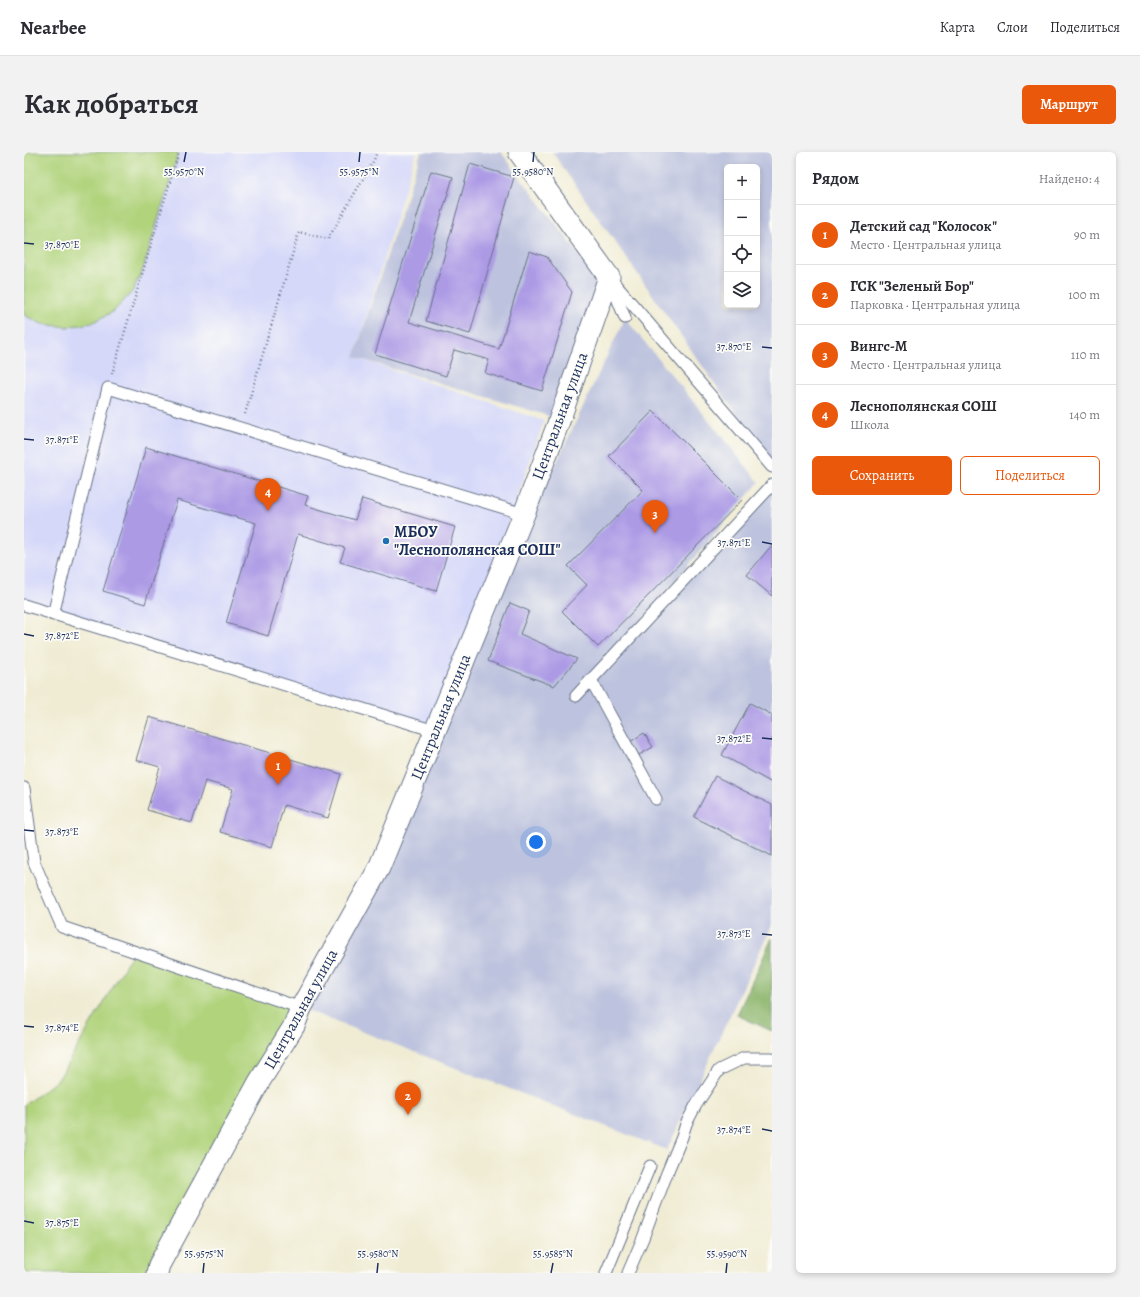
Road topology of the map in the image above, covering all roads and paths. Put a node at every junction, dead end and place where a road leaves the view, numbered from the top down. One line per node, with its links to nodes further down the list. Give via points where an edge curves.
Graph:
1 (179, 152): 6 (path)
2 (377, 152): 7 (path, via 328,239 299,232)
3 (519, 152): 4 (street)
4 (609, 277): 5 (lane); 8 (lane); 10 (street, Центральная улица)
5 (625, 318)
6 (108, 388): 7 (lane); 12 (lane)
7 (241, 428): 10 (lane)
8 (772, 467)
9 (772, 485): 13 (lane)
10 (524, 514): 15 (street, Центральная улица)
11 (24, 605): 12 (lane)
12 (53, 614): 15 (lane)
13 (591, 680): 14 (lane); 17 (lane)
14 (576, 696)
15 (435, 731): 18 (street, Центральная улица, via 380,868)
16 (24, 788): 18 (lane, via 34,862 62,927)
17 (656, 799)
18 (301, 1008): 21 (street, Центральная улица, via 294,1026 259,1082 159,1265)
19 (772, 1058): 23 (lane, via 744,1058 719,1070 686,1124)
20 (650, 1166): 22 (lane)
21 (157, 1273)
22 (606, 1273)
23 (628, 1273)

